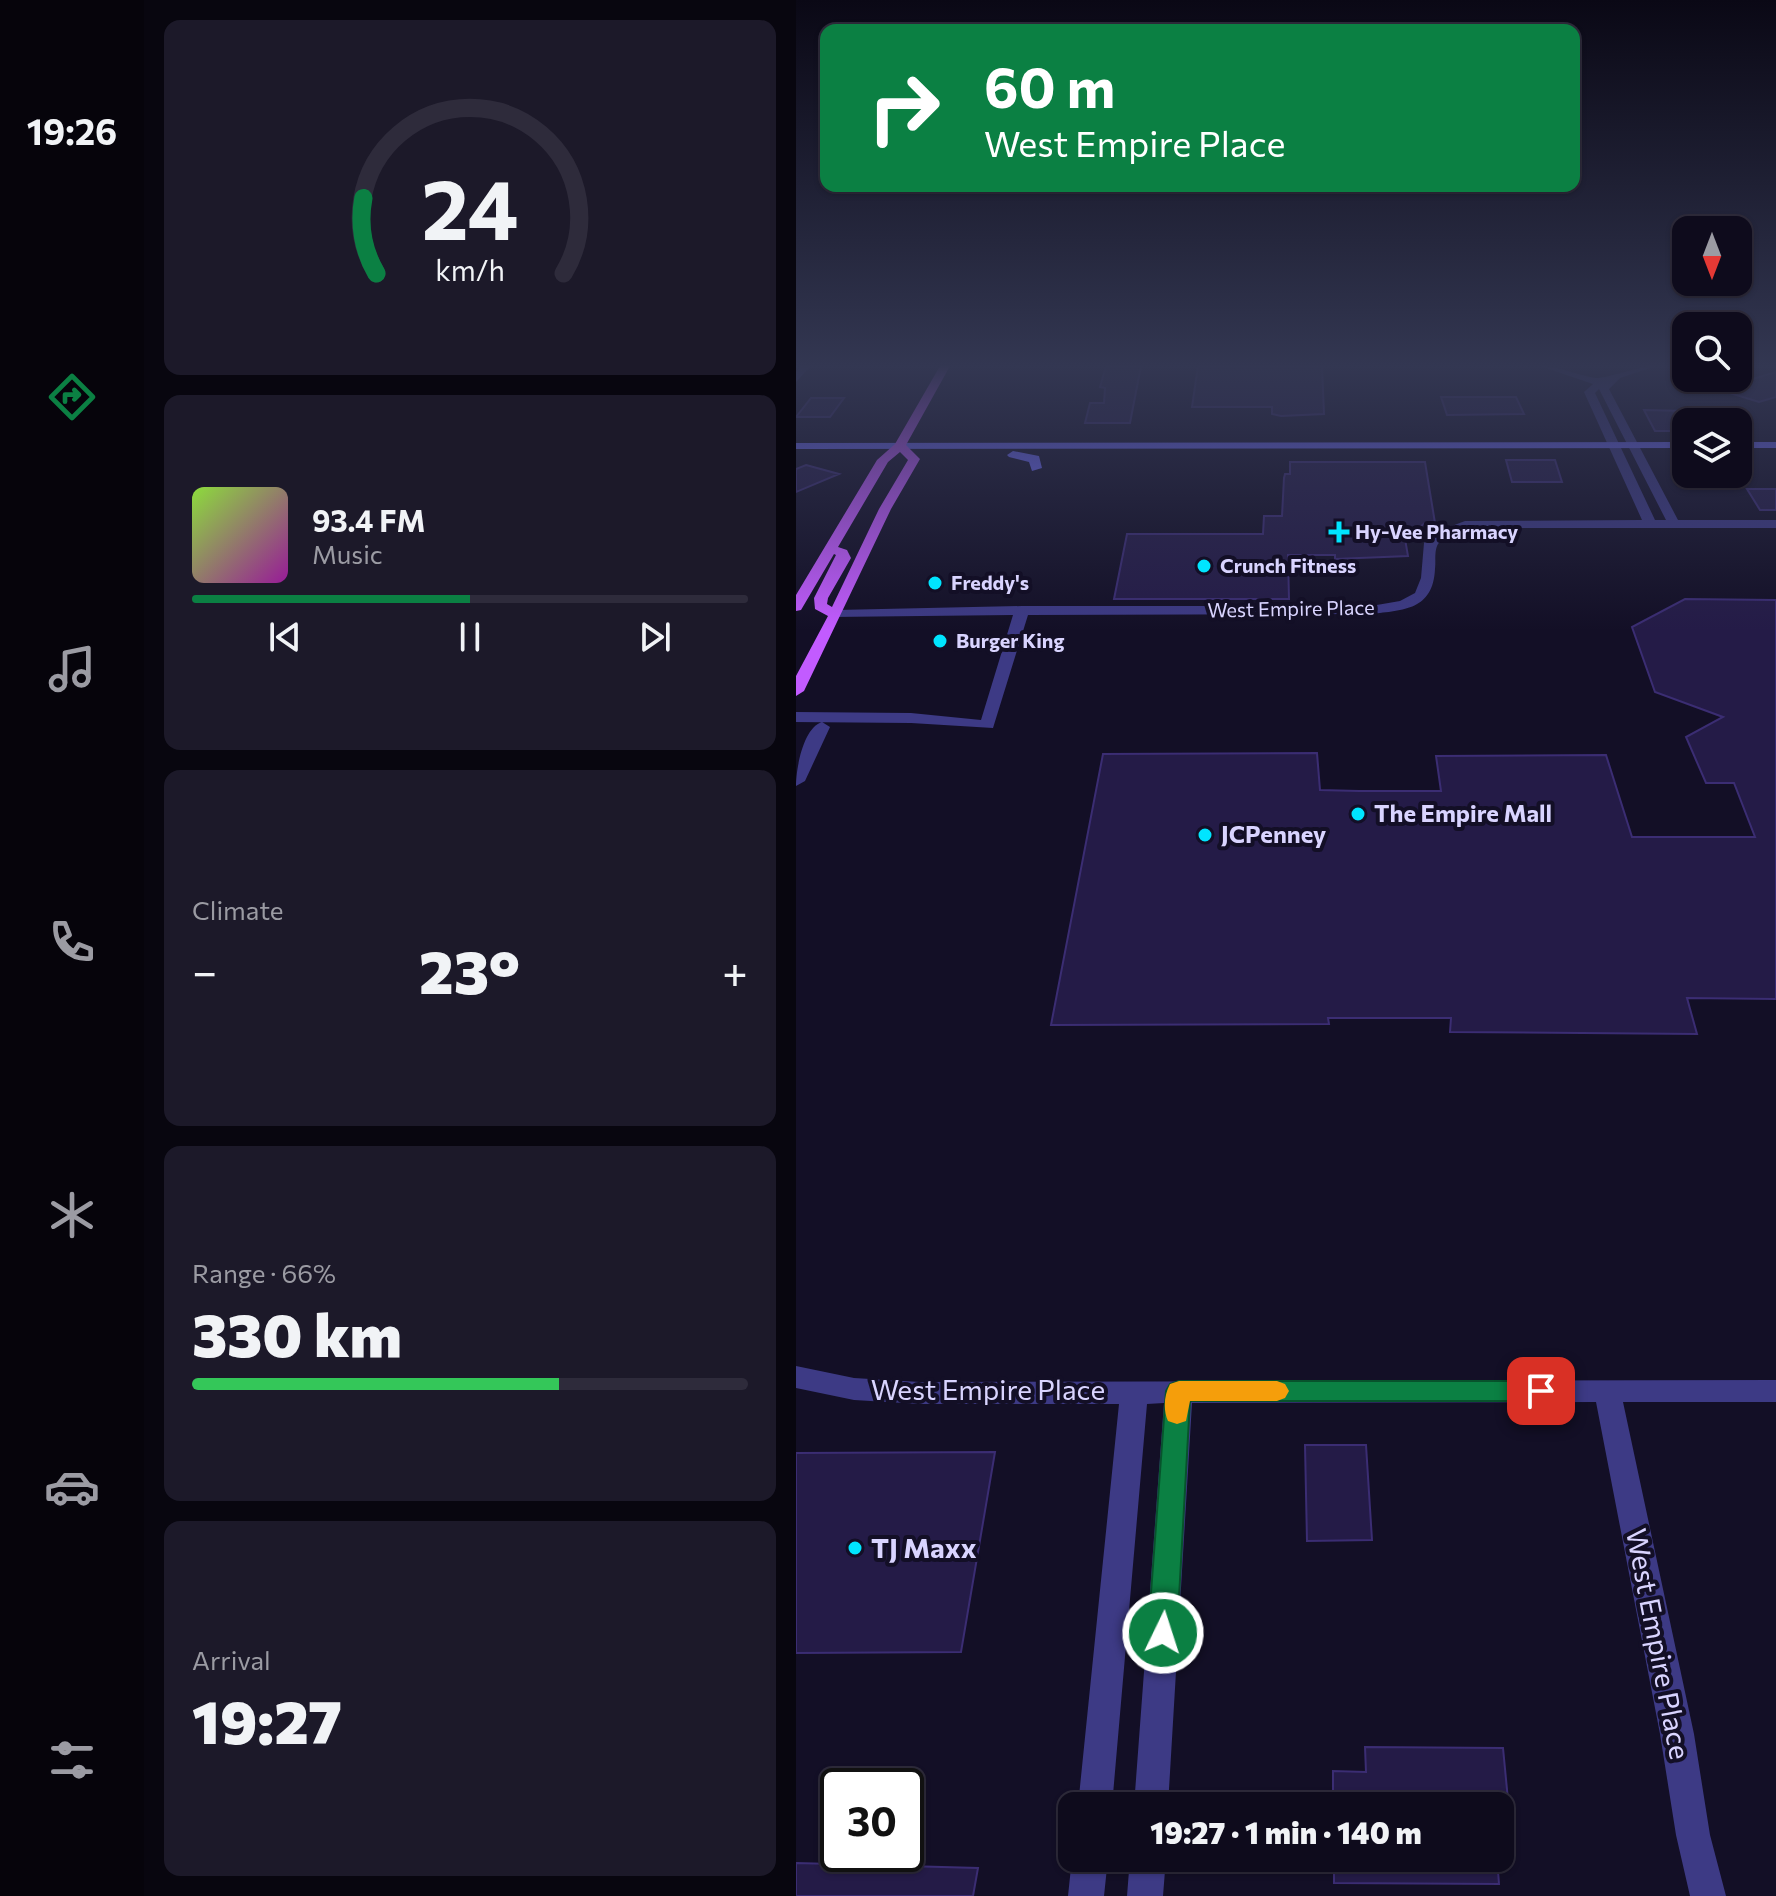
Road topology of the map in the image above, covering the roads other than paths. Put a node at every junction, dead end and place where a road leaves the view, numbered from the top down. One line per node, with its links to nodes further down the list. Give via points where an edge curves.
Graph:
1 (890, 454): 10 (main road)
2 (909, 454): 13 (main road, via 914,459)
3 (1016, 454): 6 (main road, via 1037,461)
4 (1618, 454): 7 (street)
5 (1640, 454): 8 (street)
6 (1036, 468)
7 (1650, 524): 8 (street, West Empire Place); 12 (street, West Empire Place, via 1457,528 1429,546 1425,594 1384,608)
8 (1674, 524): 9 (street, West Empire Place)
9 (1776, 524)
10 (832, 549): 11 (main road); 13 (main road, via 844,558 820,606)
11 (796, 607)
12 (1022, 610): 13 (street, West Empire Place); 16 (street)
13 (837, 611): 14 (main road)
14 (796, 691)
15 (796, 717): 16 (street)
16 (987, 725): 18 (street)
17 (796, 727): 18 (street)
18 (822, 727): 19 (street)
19 (796, 781)
20 (796, 1377): 21 (street, West Empire Place, via 854,1389 920,1393)
21 (1134, 1391): 22 (street, West Empire Place); 25 (street, West Empire Place)
22 (1179, 1391): 23 (street, West Empire Place); 26 (street)
23 (1607, 1391): 24 (street, West Empire Place); 31 (street, West Empire Place)
24 (1776, 1391)
25 (1096, 1792)
26 (1152, 1792)
27 (1089, 1872): 29 (street)
28 (1147, 1872): 30 (street)
29 (1086, 1896)
30 (1145, 1896)
31 (1708, 1896)

